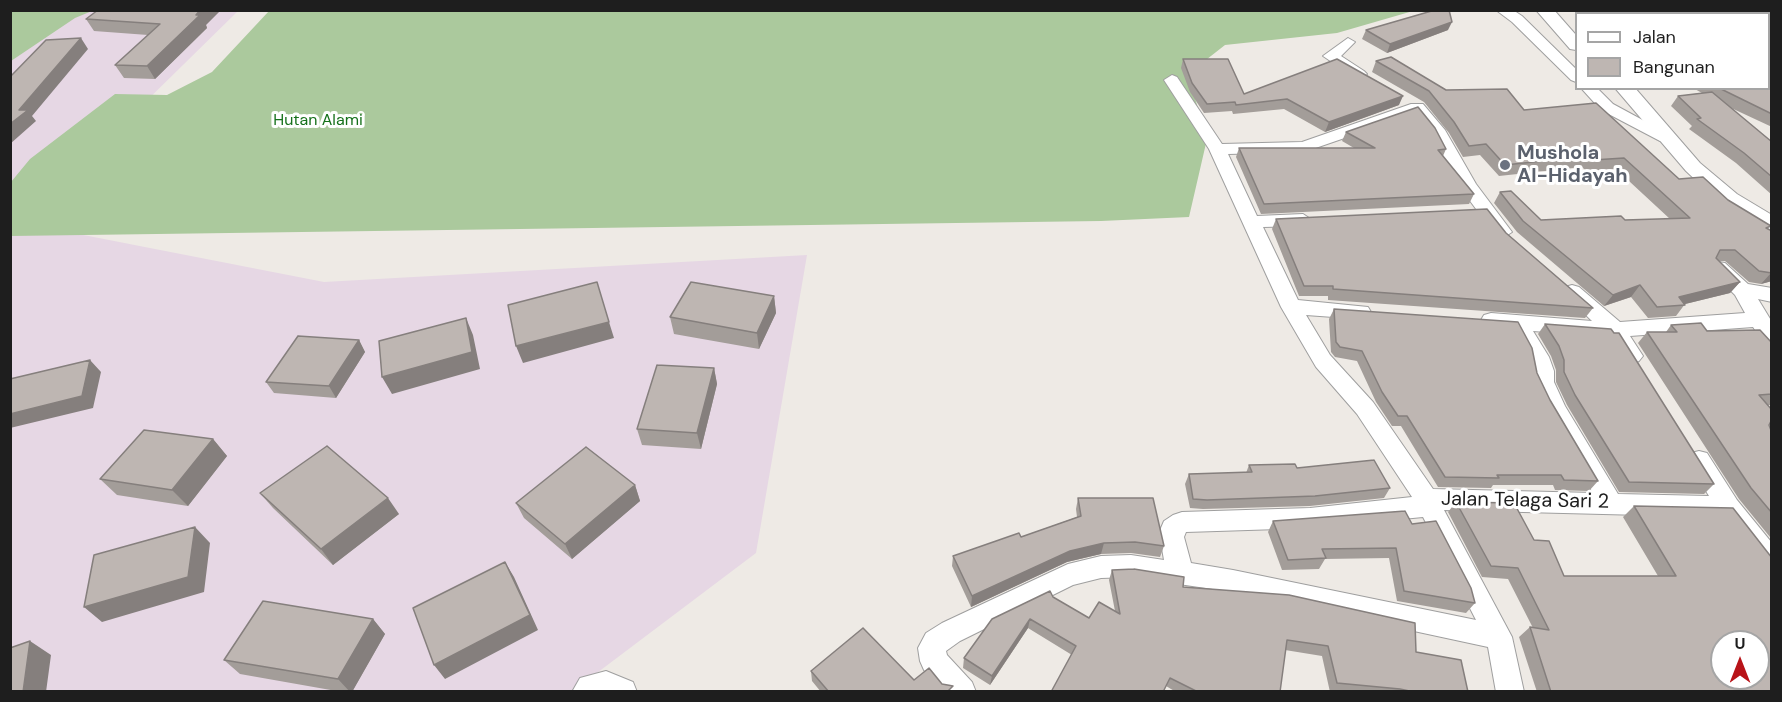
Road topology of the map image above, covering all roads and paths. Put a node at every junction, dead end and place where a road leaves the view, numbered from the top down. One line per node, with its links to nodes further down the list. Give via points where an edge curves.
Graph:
1 (1503, 10): 5 (street)
2 (1544, 10): 4 (street)
3 (1348, 42): 7 (street, via 1332,58)
4 (1575, 44)
5 (1575, 75)
6 (1172, 80): 13 (street)
7 (1369, 80)
8 (1590, 90): 12 (street, via 1607,107)
9 (1625, 90): 12 (street)
10 (1398, 96): 11 (street)
11 (1417, 107): 13 (street, via 1304,147); 14 (street)
12 (1666, 137): 18 (street, via 1729,199)
13 (1217, 149): 17 (street)
14 (1487, 211): 15 (street); 19 (street)
15 (1463, 212)
16 (1321, 219): 17 (street)
17 (1249, 222): 24 (street)
18 (1772, 225)
19 (1517, 246)
20 (1718, 268): 22 (street)
21 (1553, 277): 29 (street)
22 (1742, 290): 23 (street); 27 (street)
23 (1772, 295)
24 (1291, 307): 25 (street); 33 (street, via 1323,361 1365,408)
25 (1375, 313)
26 (1470, 319): 28 (street)
27 (1759, 319): 29 (street); 30 (street)
28 (1518, 322): 29 (street); 34 (street, via 1538,357 1555,409)
29 (1616, 330): 31 (street)
30 (1772, 340)
31 (1647, 379)
32 (1685, 438): 35 (street)
33 (1427, 502): 34 (street, Jalan Telaga Sari 2); 37 (street, via 1310,518 1182,522 1173,528 1172,537); 38 (street, Jalan Telaga Sari 2)
34 (1611, 503): 35 (street, Jalan Telaga Sari 2)
35 (1728, 507): 36 (street)
36 (1772, 563)
37 (1180, 573): 38 (street); 41 (street, via 1131,566 1101,567 1068,575 951,632 936,642 932,656)
38 (1499, 637): 42 (street, Jalan Telaga Sari 2)
39 (586, 692): 40 (street, via 606,684)
40 (623, 692)
41 (962, 692)
42 (1510, 692)

